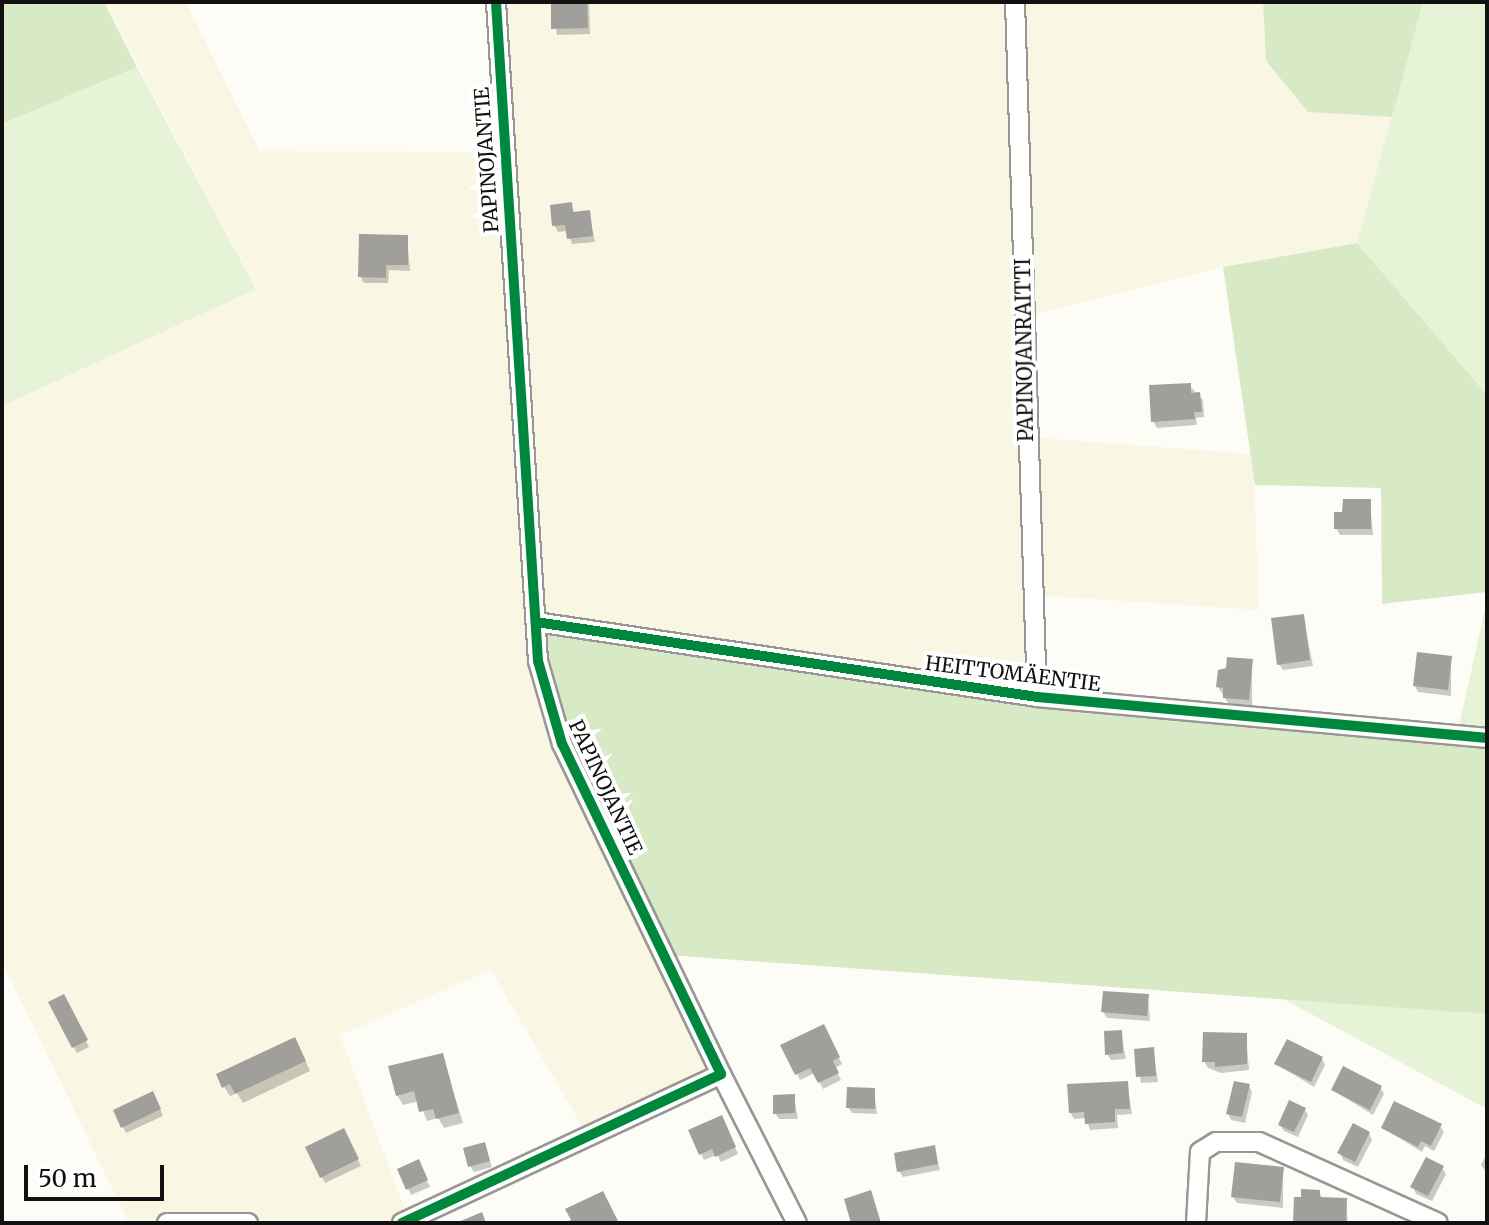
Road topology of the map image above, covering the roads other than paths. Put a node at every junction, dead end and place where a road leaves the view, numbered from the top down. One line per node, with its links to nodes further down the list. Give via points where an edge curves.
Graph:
1 (496, 2): 3 (street, PAPINOJANTIE)
2 (1015, 2): 4 (street, PAPINOJANRAITTI)
3 (536, 622): 4 (street, HEITTOMÄENTIE); 6 (street, PAPINOJANTIE, via 538,661 562,744)
4 (1037, 697): 5 (street, HEITTOMÄENTIE)
5 (1487, 738)
6 (721, 1074): 9 (street); 10 (street, PAPINOJANTIE)
7 (167, 1223): 8 (street)
8 (248, 1223)
9 (402, 1223)
10 (797, 1223)
11 (1196, 1223): 12 (street, via 1200,1152 1216,1142 1259,1142)
12 (1438, 1223)

